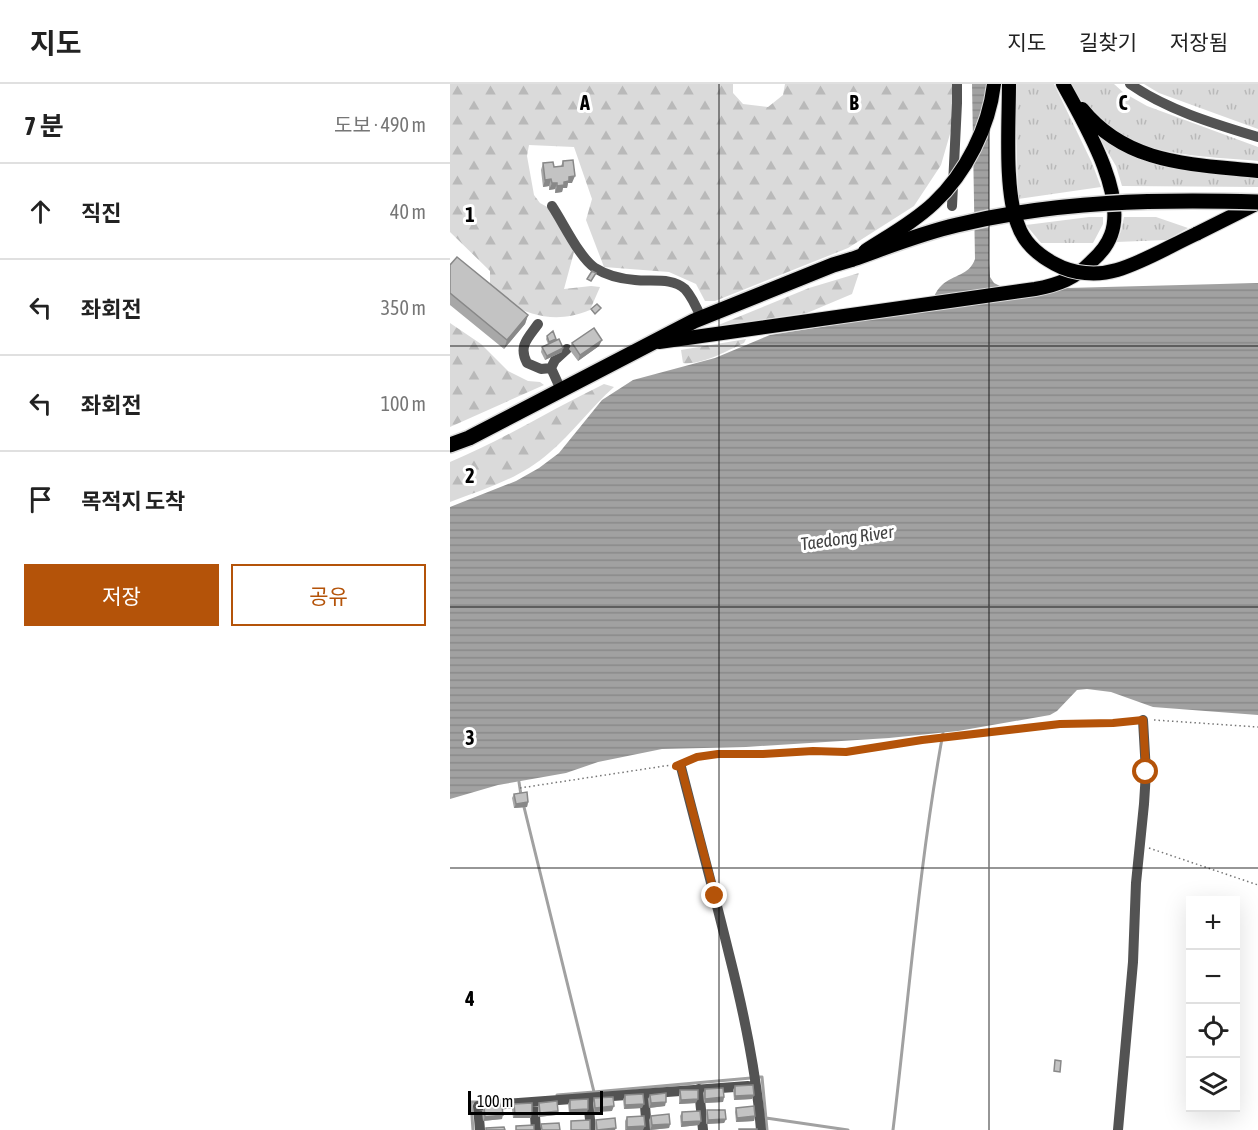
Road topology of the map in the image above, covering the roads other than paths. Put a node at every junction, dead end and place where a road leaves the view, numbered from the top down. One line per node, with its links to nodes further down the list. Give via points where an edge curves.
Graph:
1 (957, 84): 10 (street)
2 (994, 84): 11 (main road, bridge, via 991,105 976,144 949,187 926,209)
3 (1009, 84): 8 (main road, bridge, via 1014,213 1026,241 1056,265 1087,273 1115,270)
4 (1130, 84): 6 (street, via 1179,110)
5 (1065, 88): 7 (main road, via 1088,117 1126,145 1167,161); 14 (main road, bridge, via 1111,186 1114,224 1103,251 1065,282)
6 (1258, 137)
7 (1258, 171)
8 (1258, 202): 11 (highway, bridge, via 1153,201 1052,208 957,225)
9 (552, 206): 12 (street, via 591,265 627,279 677,284 690,295)
10 (952, 206)
11 (853, 259): 12 (highway)
12 (698, 319): 14 (highway)
13 (538, 324): 16 (street, via 523,347 523,355 534,368)
14 (654, 342): 17 (highway)
15 (567, 349): 16 (street)
16 (551, 368): 17 (street)
17 (568, 387): 18 (highway)
18 (450, 445)
19 (1143, 720): 32 (street, via 1146,772)
20 (678, 767): 21 (street, via 734,974)
21 (758, 1085): 22 (street); 31 (street)
22 (699, 1089): 23 (street); 30 (street)
23 (644, 1094): 24 (street); 29 (street)
24 (588, 1099): 25 (street); 28 (street)
25 (534, 1102): 26 (street, via 478,1106); 27 (street)
26 (480, 1130)
27 (536, 1130)
28 (591, 1130)
29 (647, 1130)
30 (703, 1130)
31 (761, 1130)
32 (1118, 1130)

